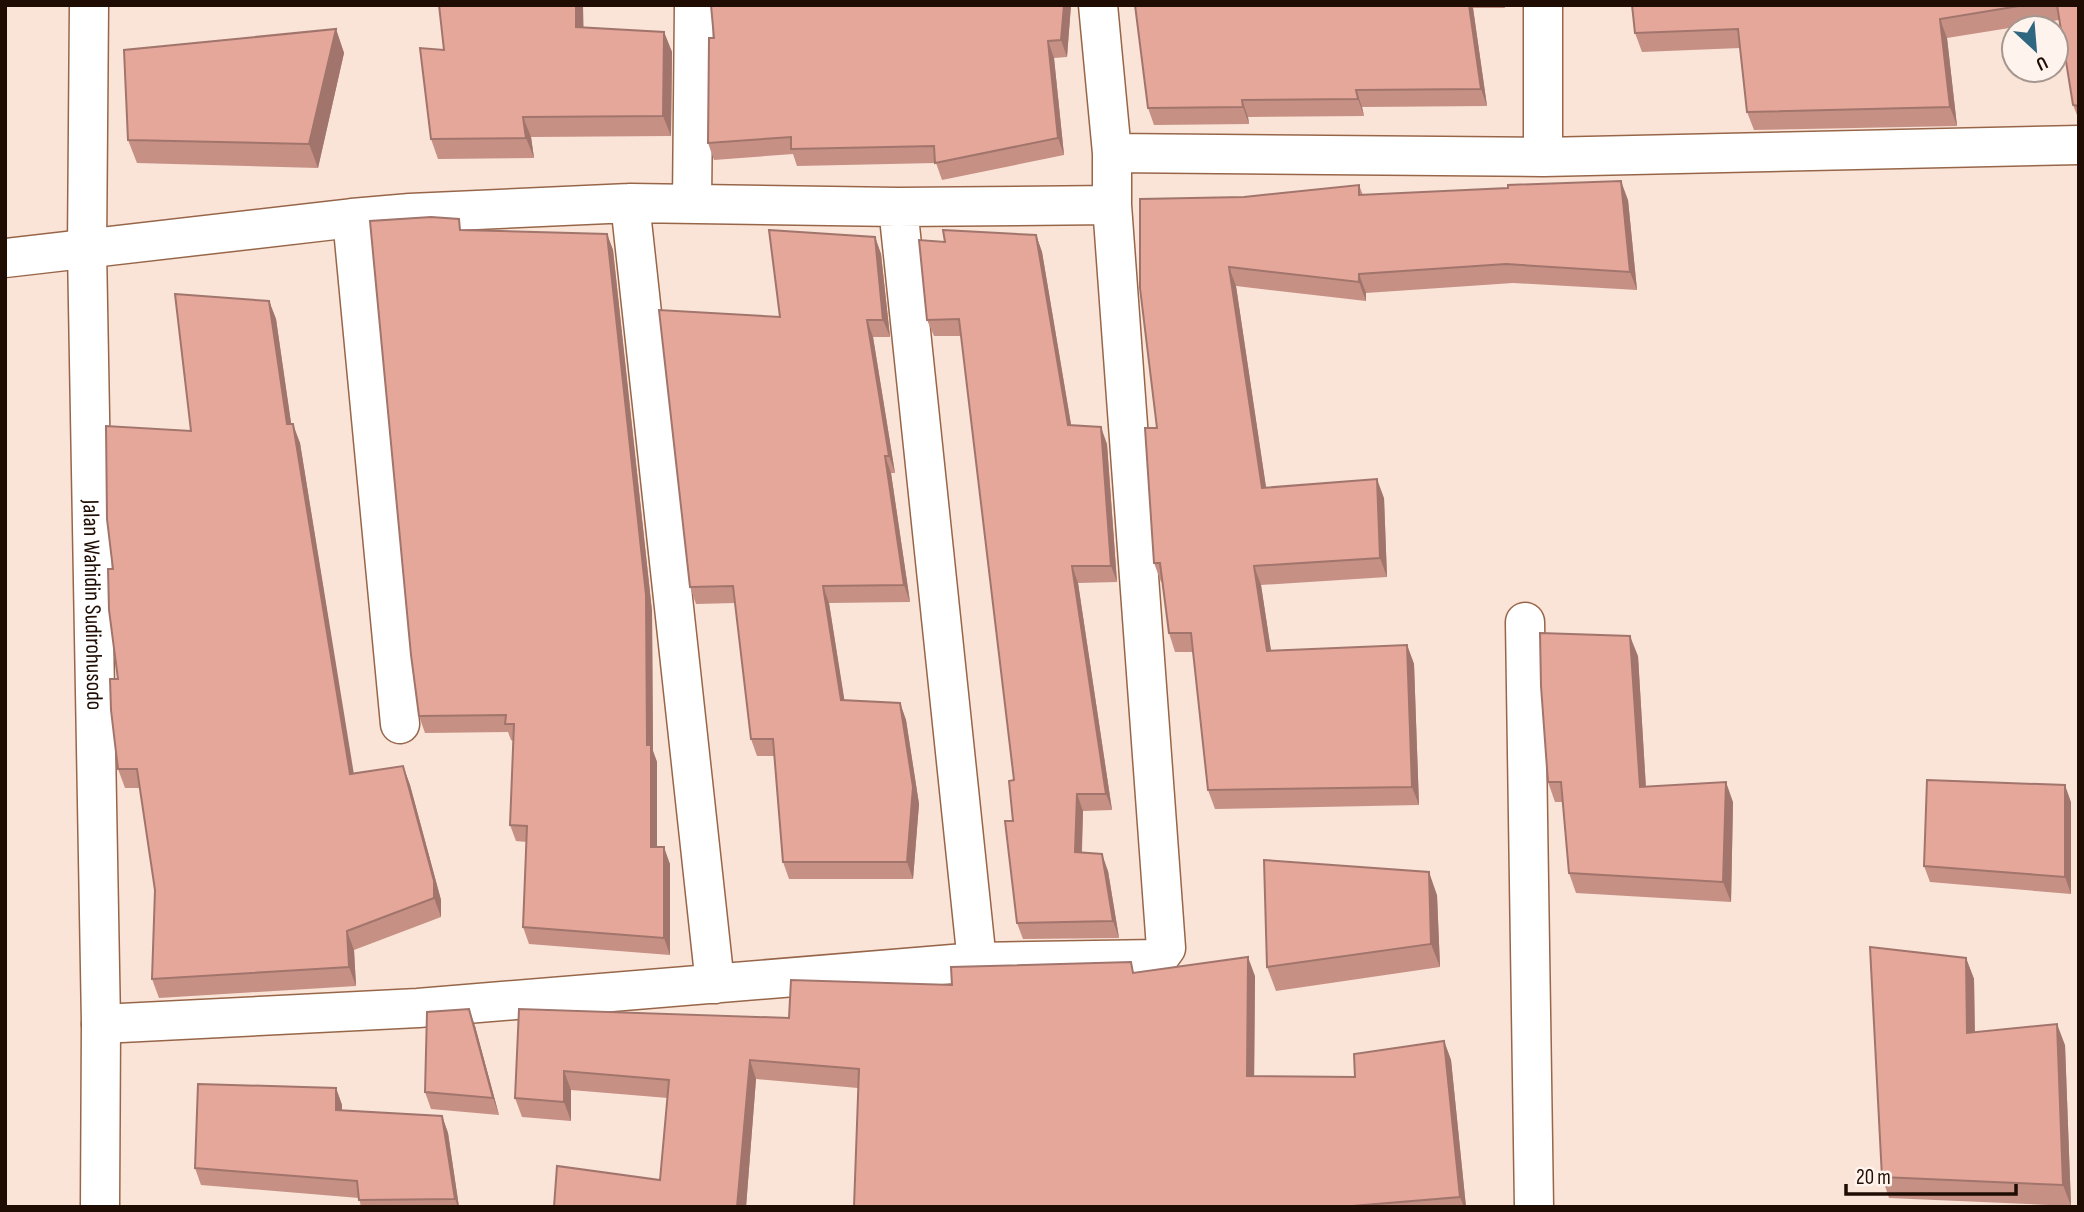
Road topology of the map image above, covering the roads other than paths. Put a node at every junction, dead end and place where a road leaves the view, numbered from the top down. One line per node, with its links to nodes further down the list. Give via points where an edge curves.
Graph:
1 (89, 5): 13 (main road, Jalan Wahidin Sudirohusodo)
2 (694, 5): 9 (main road)
3 (1098, 5): 6 (main road)
4 (1543, 5): 7 (main road)
5 (2079, 145): 7 (main road)
6 (1112, 153): 7 (main road); 10 (main road)
7 (1543, 157)
8 (630, 203): 9 (main road); 12 (main road); 18 (main road)
9 (692, 203): 11 (main road)
10 (1112, 205): 11 (main road); 17 (main road, via 1166,948 1158,959)
11 (898, 207): 17 (main road)
12 (352, 218): 13 (main road); 16 (main road)
13 (88, 249): 14 (main road); 19 (main road, Jalan Wahidin Sudirohusodo)
14 (5, 258)
15 (1525, 622): 21 (main road)
16 (400, 724)
17 (977, 962): 18 (main road)
18 (715, 984): 19 (main road, via 418,1008)
19 (100, 1024): 20 (main road, Jalan Wahidin Sudirohusodo)
20 (100, 1207)
21 (1534, 1207)

